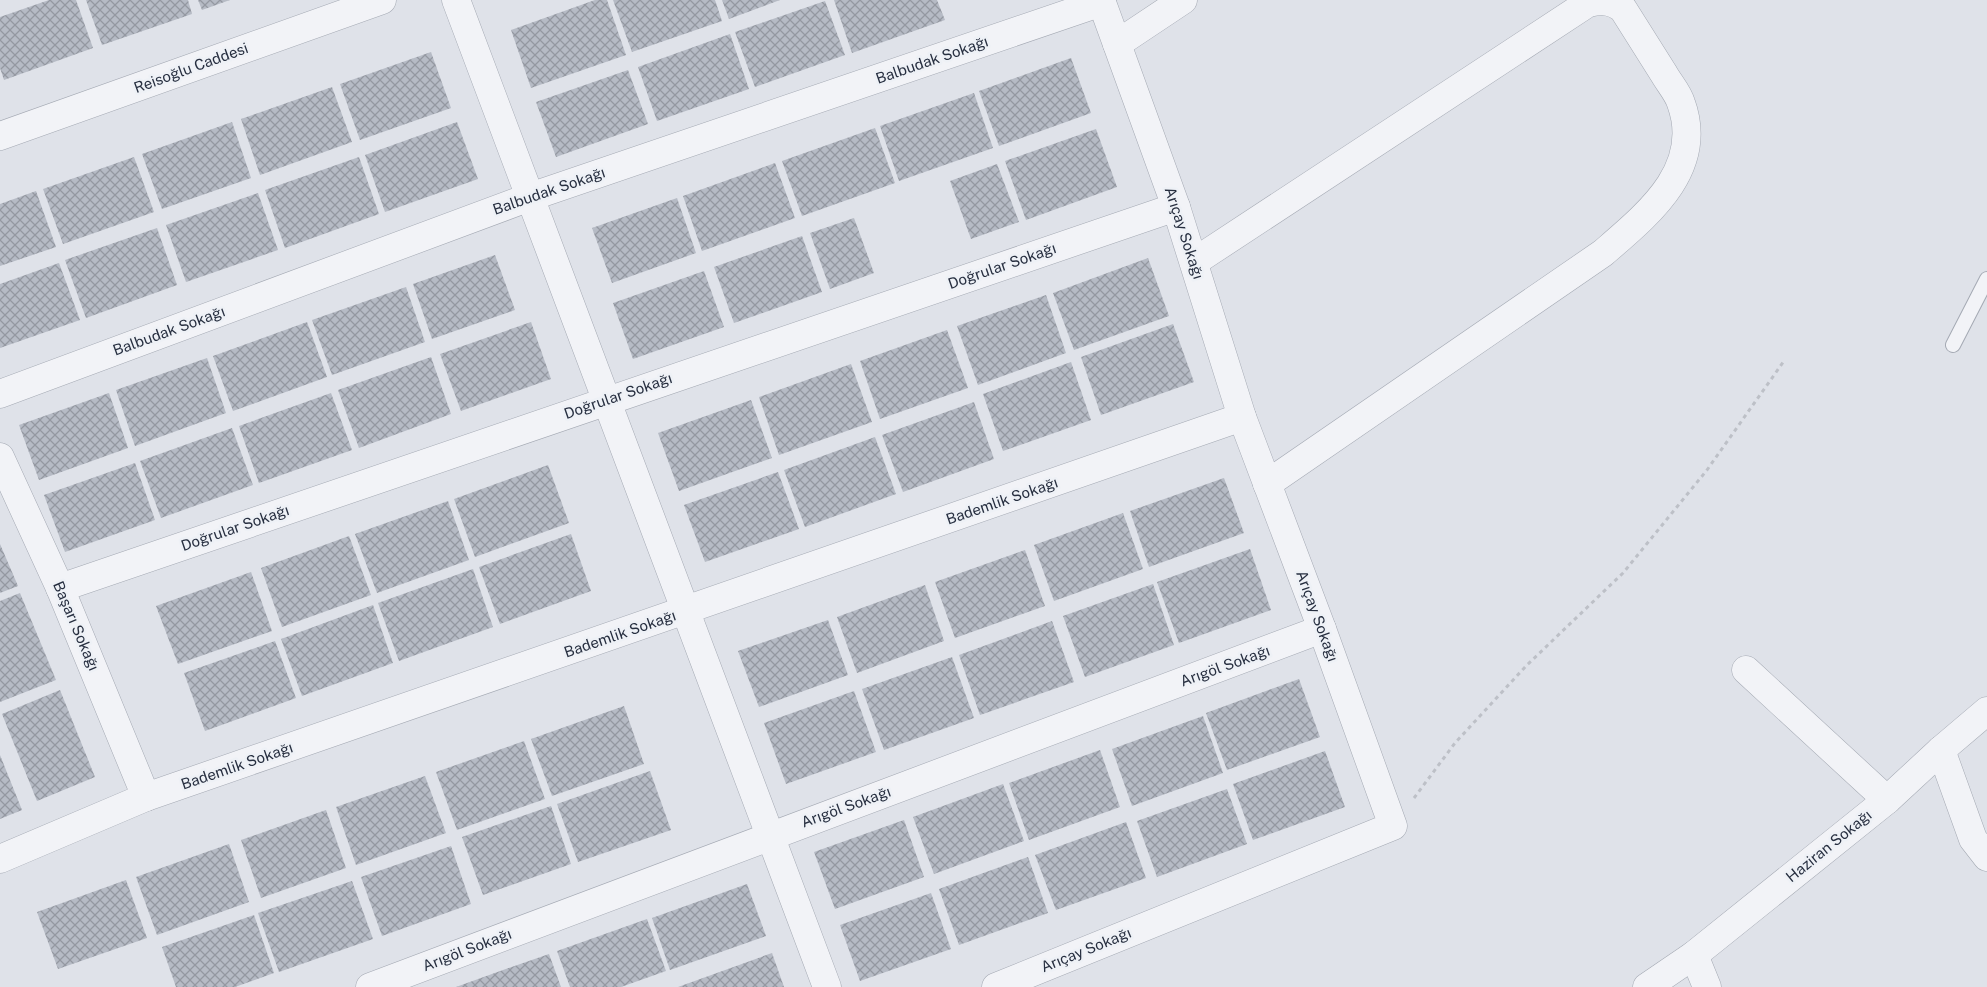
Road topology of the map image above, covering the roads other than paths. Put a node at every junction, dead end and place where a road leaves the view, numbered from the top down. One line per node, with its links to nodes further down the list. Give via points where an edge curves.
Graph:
1 (382, 0): 6 (street, Reisoğlu Caddesi)
2 (456, 0): 7 (street)
3 (1183, 0): 5 (street)
4 (1101, 1): 5 (street, Arıçay Sokağı); 7 (street, Balbudak Sokağı)
5 (1117, 44): 8 (street, Arıçay Sokağı)
6 (0, 136)
7 (530, 197): 12 (street, Balbudak Sokağı); 13 (street)
8 (1176, 207): 9 (street, Arıçay Sokağı); 13 (street, Doğrular Sokağı)
9 (1194, 262): 14 (street, Arıçay Sokağı); 16 (street, via 1596,0 1616,3 1623,9 1681,101 1687,126 1686,150 1678,173 1645,216 1603,253)
10 (1987, 280): 11 (lane)
11 (1953, 344)
12 (0, 394)
13 (607, 400): 17 (street, Doğrular Sokağı); 18 (street)
14 (1242, 417): 16 (street, Arıçay Sokağı); 18 (street, Bademlik Sokağı)
15 (0, 457): 17 (street, Başarı Sokağı)
16 (1267, 484): 19 (street, Arıçay Sokağı)
17 (60, 588): 23 (street, Başarı Sokağı)
18 (686, 611): 23 (street, Bademlik Sokağı); 25 (street)
19 (1322, 630): 25 (street, Arıgöl Sokağı); 31 (street, Arıçay Sokağı, via 1393,826)
20 (1746, 670): 24 (street)
21 (1987, 711): 22 (street, Haziran Sokağı)
22 (1941, 750): 24 (street, Haziran Sokağı); 26 (street, via 1973,839)
23 (146, 797): 27 (street, Bademlik Sokağı)
24 (1887, 800): 28 (street, Haziran Sokağı)
25 (771, 835): 29 (street, Arıgöl Sokağı); 30 (street)
26 (1987, 857)
27 (0, 858)
28 (1694, 955): 32 (street, Haziran Sokağı); 33 (street)
29 (370, 987)
30 (827, 987)
31 (996, 987)
32 (1647, 987)
33 (1707, 987)

